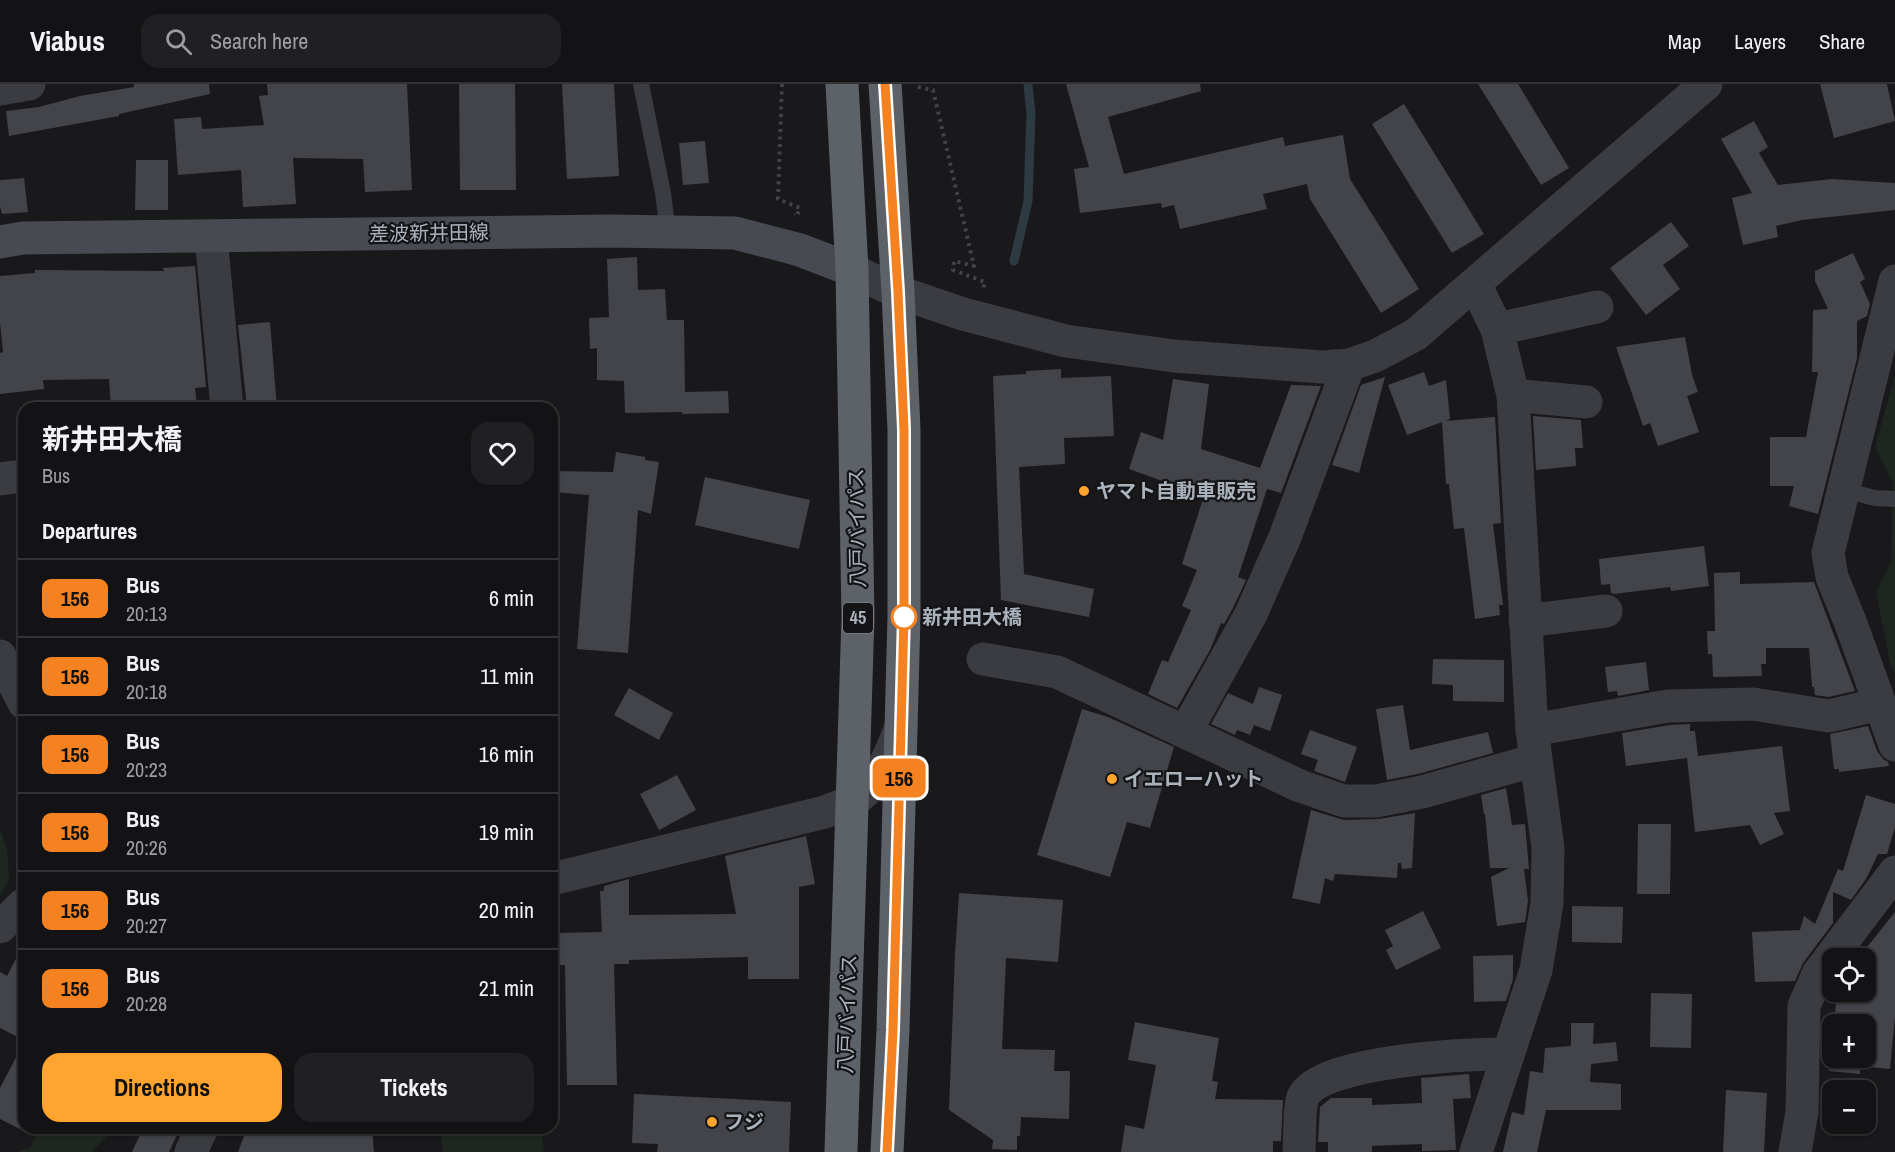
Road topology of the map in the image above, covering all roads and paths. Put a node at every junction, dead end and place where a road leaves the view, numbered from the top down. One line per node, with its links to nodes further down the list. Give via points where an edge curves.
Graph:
1 (29, 84): 8 (street)
2 (641, 84): 10 (lane)
3 (782, 84): 9 (path, via 778,199)
4 (842, 84): 13 (highway, 八戸バイパス / 45)
5 (885, 84): 16 (highway)
6 (1706, 84): 15 (street)
7 (918, 87): 17 (path, via 933,90 974,266 954,261 952,270 985,282)
8 (0, 89)
9 (800, 208)
10 (668, 232): 11 (main road, 差波新井田線); 13 (main road, 差波新井田線, via 735,233 800,250)
11 (211, 236): 12 (main road, 差波新井田線, via 23,238); 23 (street)
12 (0, 242)
13 (852, 270): 16 (street); 39 (highway, 八戸バイパス / 45, via 858,617)
14 (1895, 281): 20 (street)
15 (1475, 284): 19 (street); 21 (street, via 1415,335)
16 (898, 292): 21 (street, via 1066,341 1174,356 1322,367); 35 (highway, via 904,430)
17 (982, 297)
18 (1597, 307): 19 (street)
19 (1497, 329): 22 (street)
20 (1887, 346): 27 (street)
21 (1349, 365): 36 (street, via 1285,537 1251,614)
22 (1513, 395): 24 (street); 30 (street)
23 (226, 402)
24 (1586, 402)
25 (18, 477): 26 (street)
26 (0, 479)
27 (1843, 490): 28 (lane); 34 (street, via 1828,553 1832,577)
28 (1895, 499)
29 (1606, 611): 30 (street)
30 (1525, 621): 37 (street)
31 (0, 656): 33 (street)
32 (983, 659): 36 (street, via 1057,672)
33 (18, 691)
34 (1880, 704): 37 (street, via 1829,716 1753,704 1668,706); 38 (street)
35 (901, 727): 39 (street, via 876,780); 48 (highway)
36 (1186, 731): 37 (street, via 1300,786 1344,801 1376,801 1422,792)
37 (1534, 745): 44 (street, via 1548,848 1547,903 1536,970)
38 (1895, 745)
39 (853, 800): 41 (street, via 825,812); 47 (highway, 八戸バイパス / 45)
40 (1895, 872): 51 (street, via 1818,974 1804,1006 1802,1112)
41 (558, 878)
42 (18, 910): 43 (street)
43 (0, 927)
44 (1508, 1054): 49 (street, via 1408,1060 1320,1081 1302,1098); 50 (street)
45 (199, 1134): 46 (street)
46 (191, 1152)
47 (841, 1152)
48 (887, 1152)
49 (1299, 1152)
50 (1476, 1152)
51 (1795, 1152)

